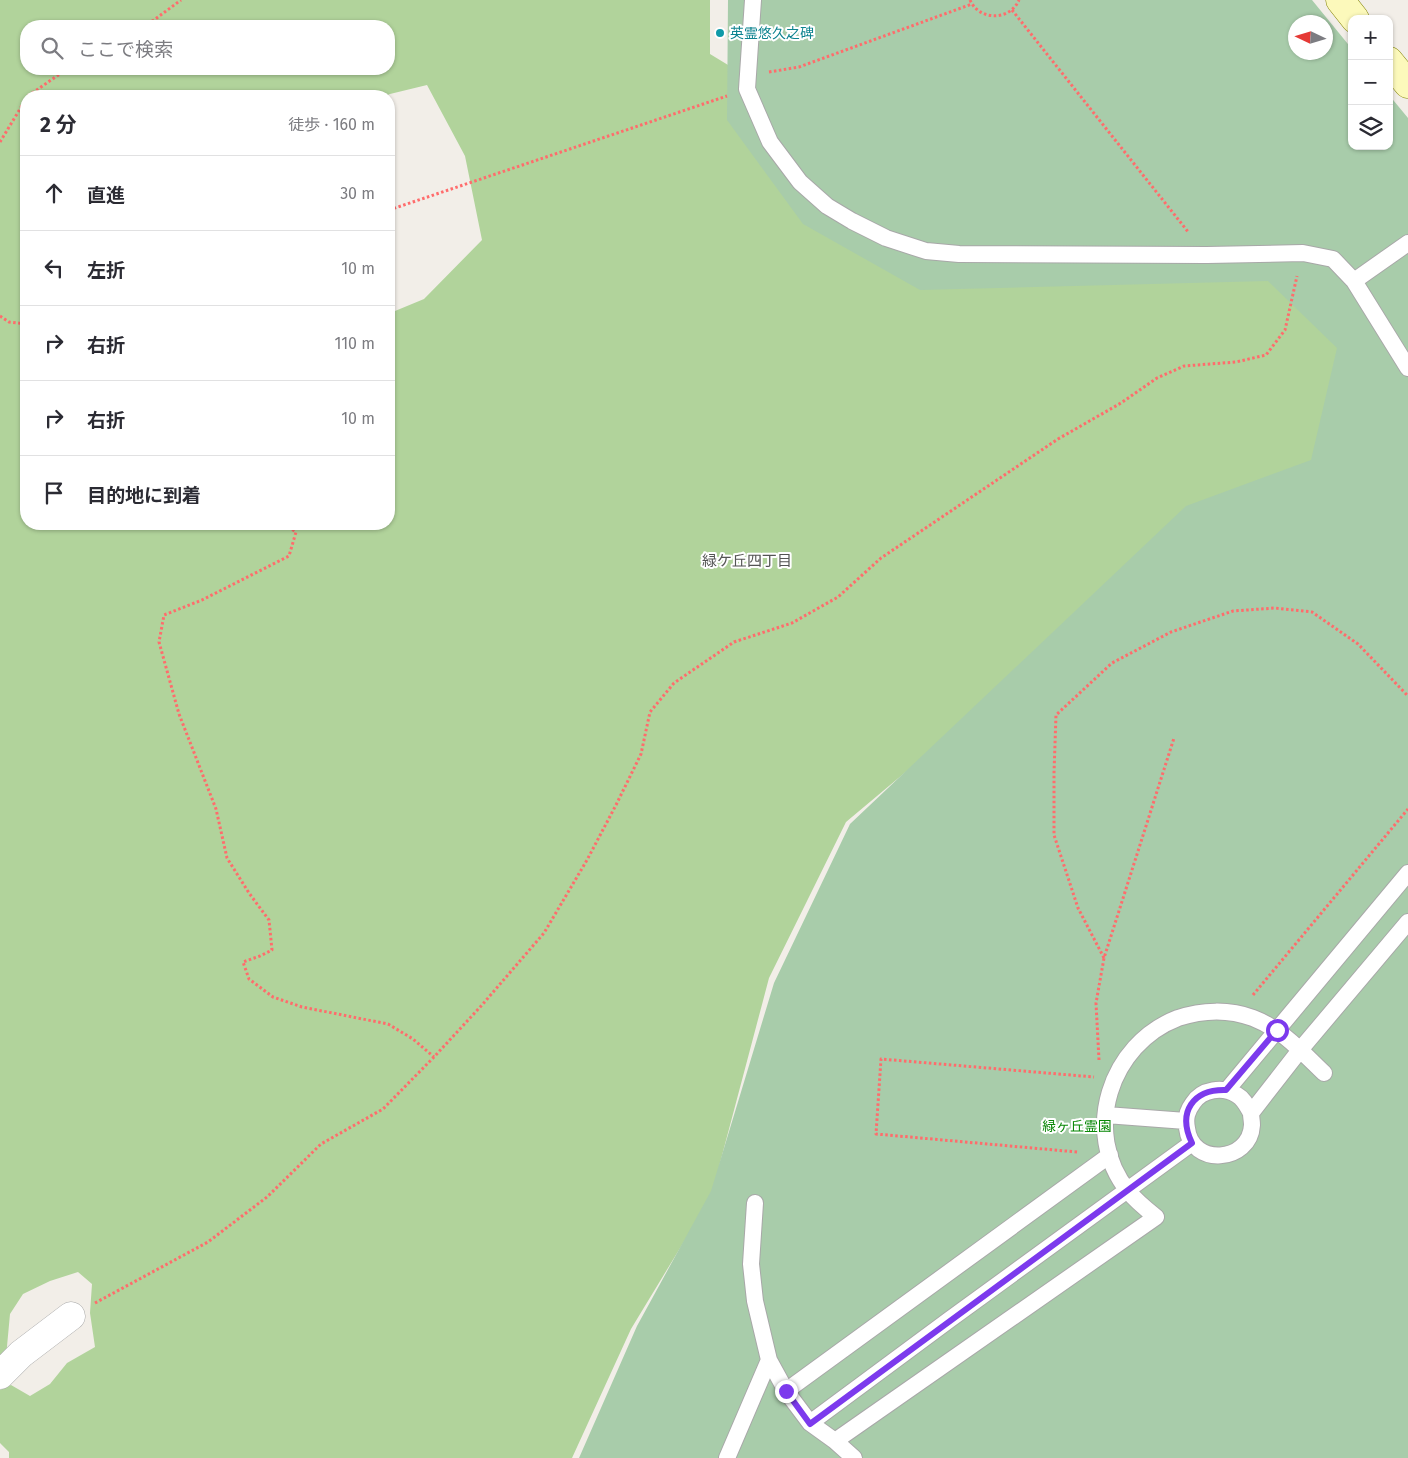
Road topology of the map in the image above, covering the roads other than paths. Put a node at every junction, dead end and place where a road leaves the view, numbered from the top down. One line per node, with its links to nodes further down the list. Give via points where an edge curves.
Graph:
1 (753, 0): 7 (lane, via 748,82 770,142 800,182 827,206 886,238 926,251 959,254 1302,253 1333,258)
2 (1340, 0): 3 (main road)
3 (1352, 15)
4 (1393, 66): 5 (main road)
5 (1408, 84)
6 (1408, 242): 7 (lane)
7 (1354, 281): 8 (lane)
8 (1408, 368)
9 (1408, 873): 11 (lane)
10 (1408, 922): 12 (lane)
11 (1277, 1030): 12 (lane); 14 (lane); 16 (lane, via 1238,1014 1209,1012 1168,1022 1149,1034 1107,1078)
12 (1300, 1050): 13 (lane); 15 (lane)
13 (1324, 1073)
14 (1226, 1090): 15 (lane, via 1237,1095); 17 (lane, via 1204,1093 1194,1100)
15 (1251, 1113): 18 (lane, via 1250,1136 1234,1152 1223,1156 1211,1155)
16 (1106, 1115): 17 (lane); 20 (lane, via 1108,1151)
17 (1186, 1120): 18 (lane)
18 (1192, 1143): 20 (lane)
19 (1110, 1155): 25 (lane)
20 (1127, 1190): 26 (lane); 27 (lane, via 1156,1216)
21 (755, 1203): 23 (lane, via 751,1264 755,1301)
22 (71, 1316): 24 (street, via 21,1354)
23 (769, 1360): 25 (lane); 28 (lane)
24 (0, 1375)
25 (786, 1391): 26 (lane)
26 (810, 1424): 27 (lane)
27 (835, 1441): 29 (lane)
28 (727, 1458)
29 (854, 1458)

